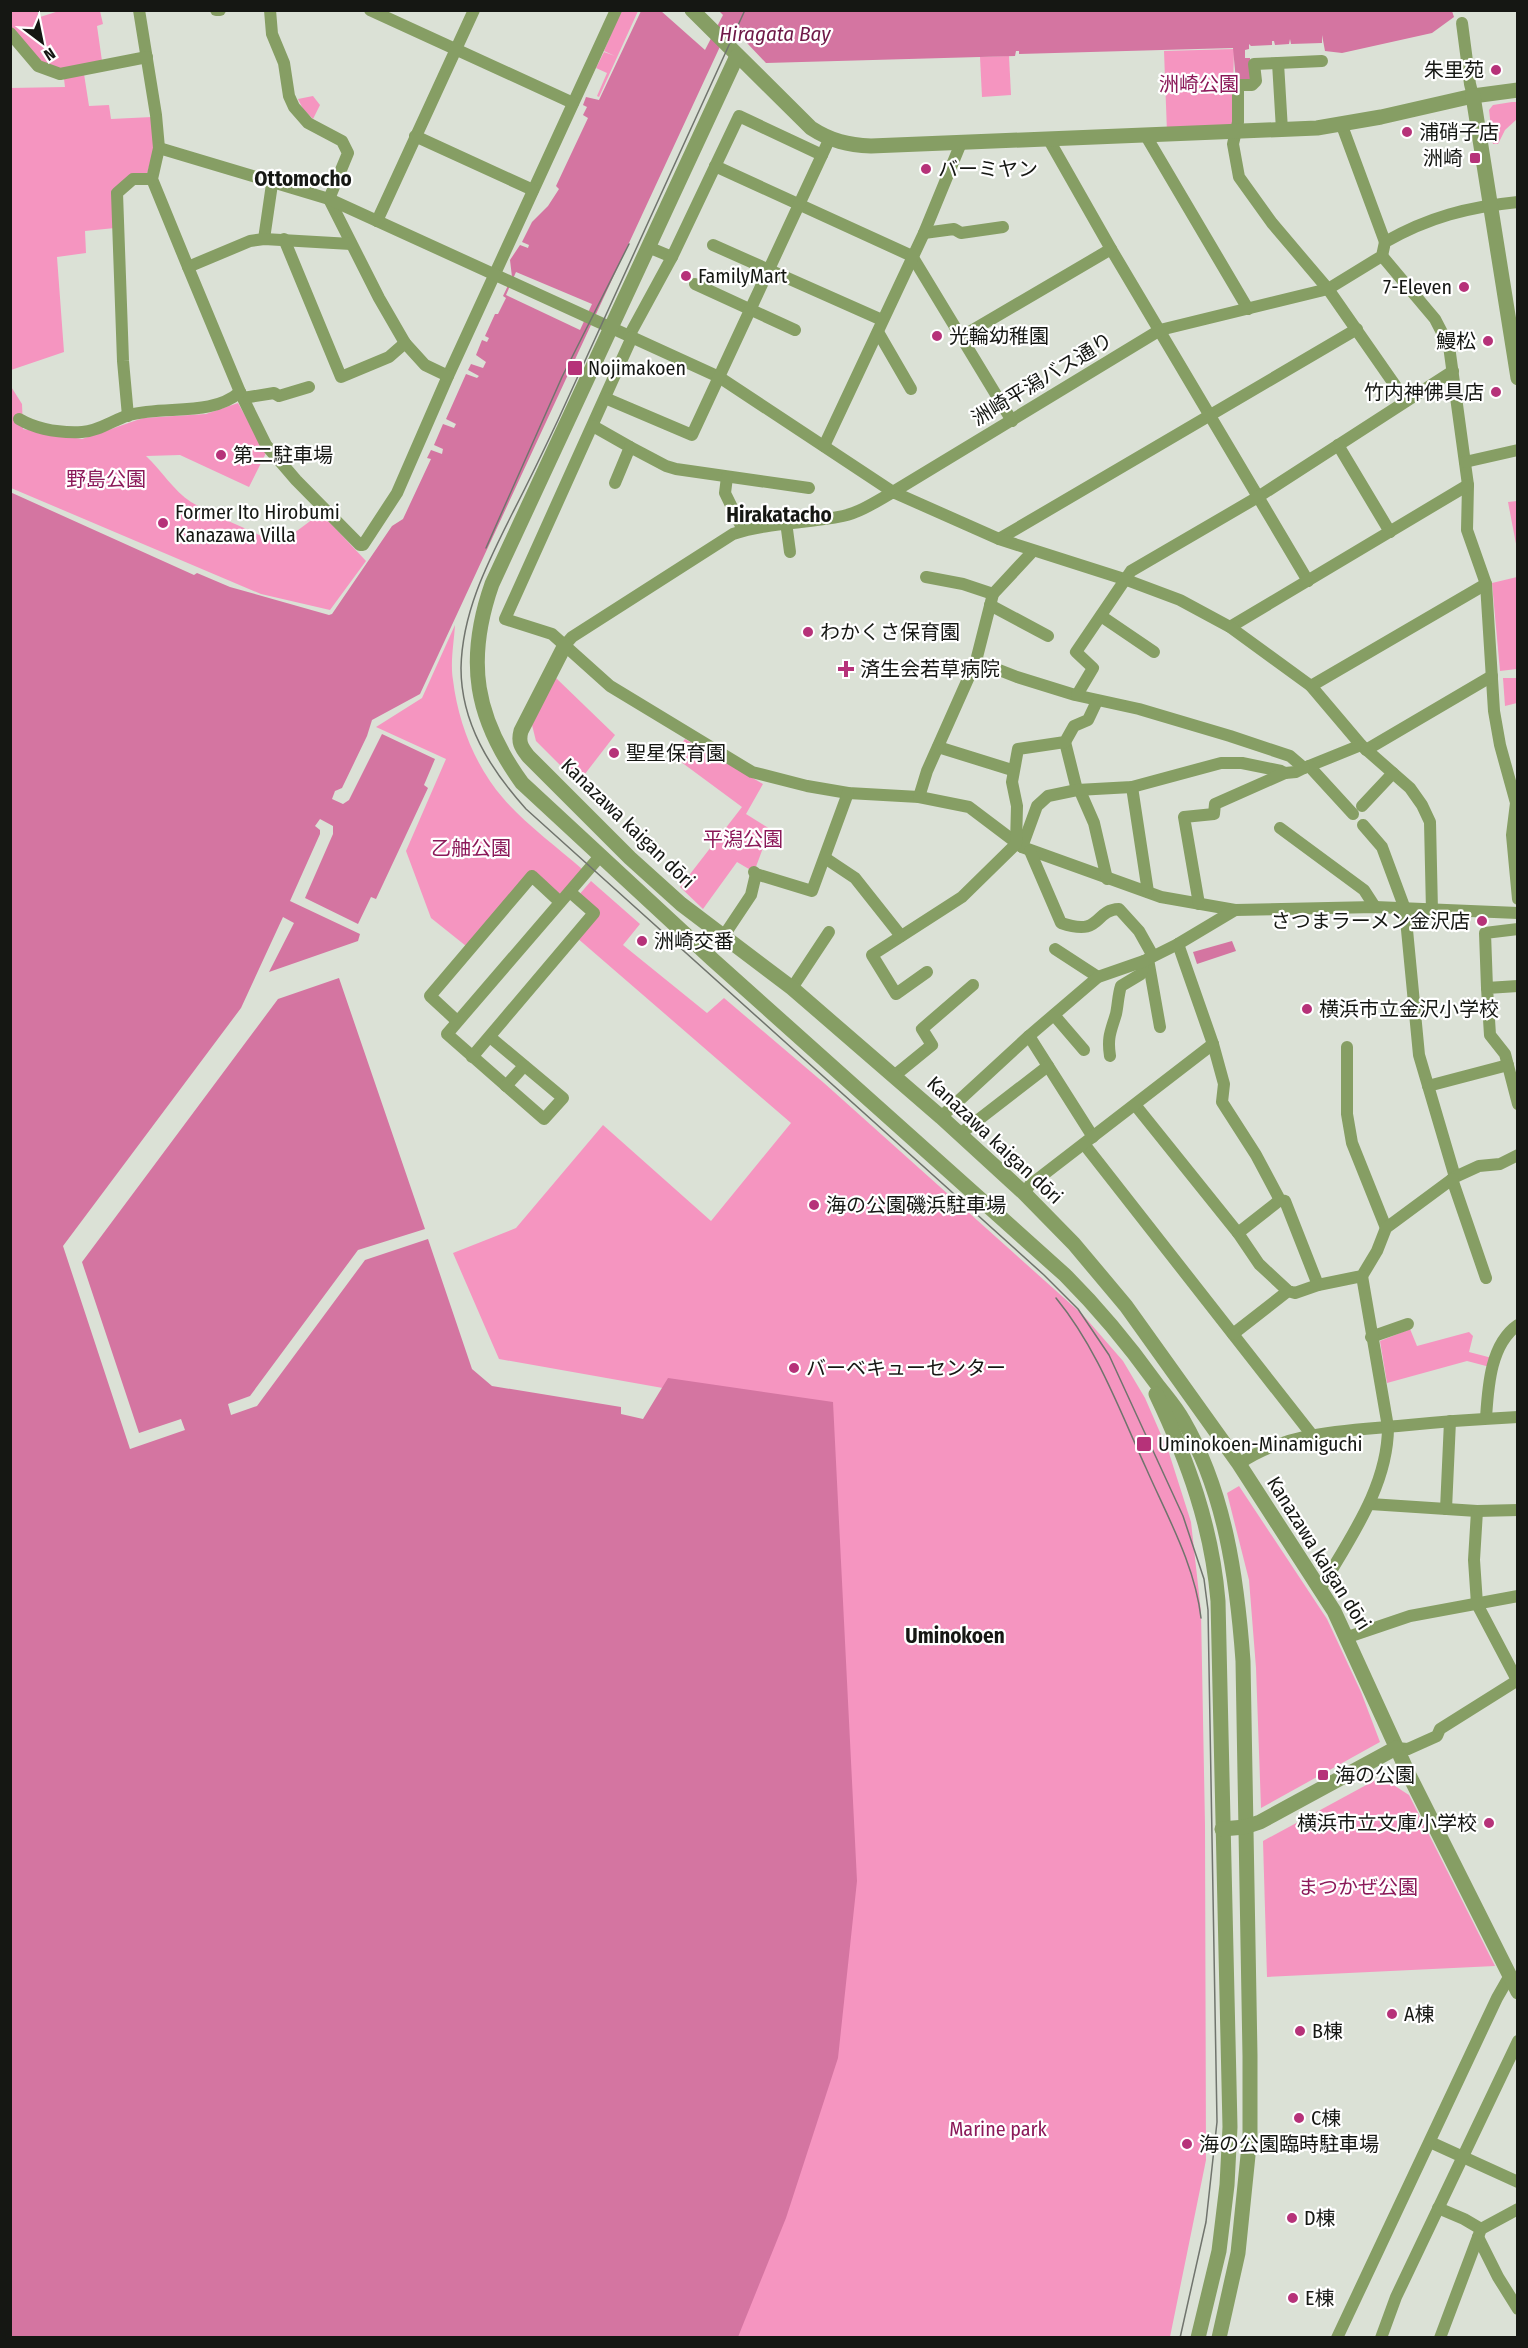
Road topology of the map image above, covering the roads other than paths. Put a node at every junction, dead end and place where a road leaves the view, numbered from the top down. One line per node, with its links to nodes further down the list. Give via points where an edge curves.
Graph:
1 (139, 10): 11 (street)
2 (270, 10): 31 (street, via 270,27 284,63 288,96 294,107 308,123 342,141 348,153)
3 (370, 10): 9 (street)
4 (474, 10): 9 (street)
5 (616, 10): 16 (street)
6 (692, 10): 10 (street)
7 (1462, 23): 15 (street)
8 (10, 33): 11 (street, via 38,66 60,74)
9 (456, 50): 16 (street); 20 (street)
10 (737, 56): 22 (street, via 810,128); 43 (street)
11 (147, 57): 25 (street)
12 (1322, 61): 13 (street)
13 (1278, 63): 18 (street); 19 (street, via 1254,64 1256,81 1252,85 1238,85)
14 (1518, 90): 15 (street)
15 (1473, 96): 17 (street); 34 (street)
16 (573, 103): 30 (street)
17 (1341, 123): 18 (street); 40 (street)
18 (1282, 130): 19 (street)
19 (1235, 133): 21 (street); 52 (street, via 1239,177)
20 (415, 136): 30 (street); 35 (street)
21 (1146, 136): 23 (street); 53 (street)
22 (829, 140): 24 (street, via 871,146); 26 (street)
23 (1049, 140): 24 (street); 44 (street)
24 (961, 143): 37 (street)
25 (159, 148): 28 (street); 29 (street)
26 (822, 155): 27 (street, via 739,116); 33 (street)
27 (715, 166): 33 (street); 47 (street)
28 (152, 179): 48 (street); 73 (street, via 133,179 117,193)
29 (272, 184): 31 (street); 38 (street)
30 (533, 190): 50 (street)
31 (329, 200): 35 (street); 41 (street)
32 (1518, 202): 34 (street)
33 (799, 205): 45 (street); 49 (street)
34 (1490, 205): 40 (street, via 1441,217); 66 (street)
35 (377, 221): 50 (street)
36 (1003, 227): 37 (street)
37 (924, 233): 45 (street)
38 (264, 239): 39 (street); 48 (street)
39 (284, 239): 41 (street); 62 (street, via 341,377 389,357)
40 (1385, 242): 46 (street)
41 (351, 244): 62 (street)
42 (713, 245): 49 (street)
43 (648, 247): 47 (street); 56 (street)
44 (1111, 249): 59 (street); 61 (street)
45 (912, 256): 55 (street); 61 (street)
46 (1382, 256): 52 (street, 洲崎平潟バス通り); 63 (street, via 1435,319 1449,346)
47 (672, 257): 60 (street)
48 (188, 267): 69 (street)
49 (769, 270): 54 (street); 55 (street)
50 (493, 276): 56 (street); 64 (street)
51 (695, 284): 54 (street)
52 (1328, 290): 53 (street, 洲崎平潟バス通り); 57 (street)
53 (1248, 309): 59 (street, 洲崎平潟バス通り)
54 (750, 311): 58 (street); 65 (street)
55 (880, 326): 68 (street); 78 (street)
56 (611, 327): 60 (street); 123 (street, via 492,584 477,642 484,715 505,760 542,803)
57 (1357, 329): 71 (street); 72 (street)
58 (795, 330)
59 (1160, 330): 72 (street); 75 (street, 洲崎平潟バス通り)
60 (631, 337): 65 (street); 70 (street)
61 (961, 337): 75 (street)
62 (405, 343): 64 (street, via 425,365)
63 (1453, 371): 71 (street); 81 (street)
64 (448, 376): 69 (street, via 397,493 363,545 266,445)
65 (719, 377): 70 (street, via 692,435); 78 (street)
66 (1518, 378)
67 (309, 387): 69 (street, via 279,396)
68 (911, 389)
69 (242, 395): 73 (street, via 204,408 155,409)
70 (605, 398): 76 (street)
71 (1406, 401): 77 (street)
72 (1211, 415): 87 (street); 91 (street)
73 (128, 416): 74 (street, via 95,430 68,433 34,427)
74 (19, 419)
75 (1012, 421): 86 (street, 洲崎平潟バス通り)
76 (593, 426): 79 (street); 102 (street, via 505,619 552,634)
77 (1338, 445): 87 (street); 90 (street)
78 (824, 446): 86 (street)
79 (630, 447): 82 (street, via 666,466); 83 (street)
80 (1518, 450): 81 (street)
81 (1465, 462): 84 (street)
82 (727, 477): 85 (street); 89 (street, via 725,493)
83 (615, 483)
84 (1468, 485): 90 (street); 97 (street, via 1467,530)
85 (809, 488)
86 (893, 492): 88 (street, 洲崎平潟バス通り, via 843,516); 91 (street)
87 (1258, 497): 95 (street); 96 (street)
88 (786, 522): 89 (street, 洲崎平潟バス通り); 93 (street)
89 (743, 530): 102 (street, 洲崎平潟バス通り)
90 (1390, 532): 96 (street)
91 (999, 539): 92 (street)
92 (1033, 551): 95 (street); 98 (street)
93 (790, 552)
94 (926, 577): 98 (street, via 963,584)
95 (1124, 579): 99 (street); 100 (street, via 1180,600)
96 (1308, 581): 100 (street)
97 (1486, 584): 105 (street); 106 (street)
98 (991, 599): 101 (street); 104 (street)
99 (1101, 616): 103 (street); 107 (street, via 1076,651 1092,668)
100 (1230, 627): 106 (street)
101 (1048, 636)
102 (565, 645): 118 (street, via 610,686 752,772); 139 (street, Kanazawa kaigan dōri, via 521,729 521,746 630,858)
103 (1154, 652)
104 (976, 661): 107 (street); 110 (street)
105 (1492, 676): 111 (street); 128 (street, via 1500,745 1516,803 1512,835)
106 (1311, 686): 111 (street)
107 (1077, 695): 108 (street)
108 (1096, 700): 109 (street, via 1088,720 1074,726); 112 (street, via 1230,736 1290,756)
109 (1065, 742): 113 (street, via 1018,749); 117 (street)
110 (938, 747): 113 (street); 119 (street)
111 (1364, 748): 112 (street); 115 (street)
112 (1307, 767): 114 (street); 115 (street, via 1358,810)
113 (1012, 770): 122 (street)
114 (1285, 773): 116 (street, via 1221,763); 130 (street, via 1215,804 1214,814 1185,817)
115 (1393, 773): 134 (street, via 1410,788 1430,822)
116 (1132, 787): 117 (street); 127 (street)
117 (1078, 791): 122 (street, via 1048,796 1037,806); 125 (street, via 1094,823)
118 (848, 793): 119 (street); 124 (street)
119 (919, 797): 122 (street, via 969,807)
120 (1363, 825): 132 (street, via 1382,847)
121 (1280, 828): 131 (street, via 1364,890)
122 (1022, 847): 125 (street); 138 (street, via 962,897); 142 (street, via 1061,923 1078,928 1090,926 1119,909 1139,931)
123 (601, 855): 126 (street); 184 (street, via 1065,1275 1097,1306)
124 (825, 858): 138 (street, via 855,878); 139 (street, via 812,891 755,873 751,896)
125 (1107, 879): 127 (street)
126 (570, 892): 129 (street); 153 (street, via 594,913)
127 (1148, 892): 130 (street)
128 (1518, 899)
129 (560, 902): 150 (street); 150 (street, via 532,876 430,996)
130 (1199, 904): 133 (street)
131 (1375, 907): 132 (street); 133 (street)
132 (1405, 909): 134 (street); 164 (street, via 1419,1055)
133 (1235, 910): 140 (street)
134 (1432, 911): 135 (street)
135 (1518, 913)
136 (1518, 929): 148 (street, via 1485,933)
137 (829, 932): 147 (street)
138 (901, 936): 143 (street, via 872,955 896,994)
139 (723, 937): 147 (street, Kanazawa kaigan dōri)
140 (1178, 944): 142 (street); 154 (street)
141 (1055, 949): 144 (street)
142 (1148, 958): 144 (street); 151 (street); 157 (street, via 1141,975 1121,986 1110,1028)
143 (927, 972)
144 (1098, 977): 149 (street)
145 (973, 985): 162 (street, via 922,1029 932,1045)
146 (1518, 986): 148 (street)
147 (792, 988): 162 (street, Kanazawa kaigan dōri)
148 (1487, 988): 159 (street, via 1490,1035 1505,1054)
149 (1054, 1014): 152 (street); 156 (street)
150 (457, 1021): 158 (street, via 447,1034)
151 (1160, 1027)
152 (1029, 1036): 161 (street); 167 (street)
153 (490, 1037): 158 (street); 160 (street)
154 (1213, 1044): 166 (street); 173 (street, via 1224,1084 1222,1101)
155 (1347, 1047): 174 (street, via 1347,1114 1352,1143)
156 (1084, 1050)
157 (1110, 1056)
158 (472, 1057): 163 (street)
159 (1508, 1065): 164 (street); 165 (street)
160 (524, 1066): 163 (street); 163 (street, via 562,1098 544,1119)
161 (1048, 1066): 168 (street); 169 (street)
162 (894, 1076): 167 (street, Kanazawa kaigan dōri)
163 (506, 1086)
164 (1428, 1086): 171 (street)
165 (1518, 1104)
166 (1136, 1106): 169 (street); 175 (street)
167 (941, 1117): 168 (street, Kanazawa kaigan dōri)
168 (960, 1134): 172 (street, Kanazawa kaigan dōri)
169 (1089, 1141): 172 (street); 182 (street)
170 (1517, 1156): 171 (street)
171 (1453, 1178): 174 (street); 177 (street)
172 (1024, 1193): 190 (street, Kanazawa kaigan dōri, via 1126,1306)
173 (1280, 1200): 175 (street); 178 (street, via 1285,1201)
174 (1386, 1228): 176 (street)
175 (1238, 1233): 179 (street, via 1259,1264)
176 (1362, 1276): 178 (street); 183 (street)
177 (1486, 1278)
178 (1318, 1285): 179 (street, via 1295,1293)
179 (1288, 1291): 182 (street)
180 (1408, 1324): 183 (street)
181 (1518, 1325): 186 (street, via 1500,1343)
182 (1233, 1334): 189 (street)
183 (1371, 1337): 188 (street)
184 (1140, 1361): 201 (street, via 1182,1418 1196,1445 1214,1490 1230,1550 1243,1661); 202 (street, via 1182,1449 1213,1555 1219,1625)
185 (1518, 1417): 186 (street)
186 (1486, 1418): 187 (street)
187 (1450, 1421): 188 (street); 192 (street)
188 (1388, 1427): 189 (street); 191 (street, via 1385,1461)
189 (1312, 1435): 190 (street, via 1268,1447)
190 (1239, 1464): 195 (street, Kanazawa kaigan dōri)
191 (1370, 1504): 192 (street); 195 (street)
192 (1446, 1509): 194 (street)
193 (1518, 1510): 194 (street)
194 (1477, 1511): 197 (street)
195 (1321, 1588): 198 (street, Kanazawa kaigan dōri)
196 (1518, 1596): 197 (street)
197 (1477, 1604): 198 (street, via 1410,1616); 199 (street)
198 (1348, 1637): 200 (street, Kanazawa kaigan dōri)
199 (1517, 1680): 200 (street, via 1440,1730 1437,1736 1408,1749)
200 (1396, 1748): 201 (street); 203 (street, Kanazawa kaigan dōri)
201 (1245, 1827): 202 (street); 214 (street, via 1250,2136 1238,2253)
202 (1222, 1828): 213 (street, via 1230,2127 1219,2251)
203 (1509, 1977): 204 (street, Kanazawa kaigan dōri); 206 (street)
204 (1518, 1992)
205 (1518, 2041): 207 (street)
206 (1430, 2142): 207 (street); 215 (street)
207 (1463, 2158): 208 (street); 209 (street)
208 (1517, 2179)
209 (1438, 2208): 211 (street, via 1464,2219); 216 (street)
210 (1518, 2209): 211 (street)
211 (1479, 2233): 212 (street, via 1498,2277); 217 (street)
212 (1518, 2308)
213 (1198, 2337)
214 (1218, 2337)
215 (1337, 2337)
216 (1381, 2337)
217 (1440, 2337)

